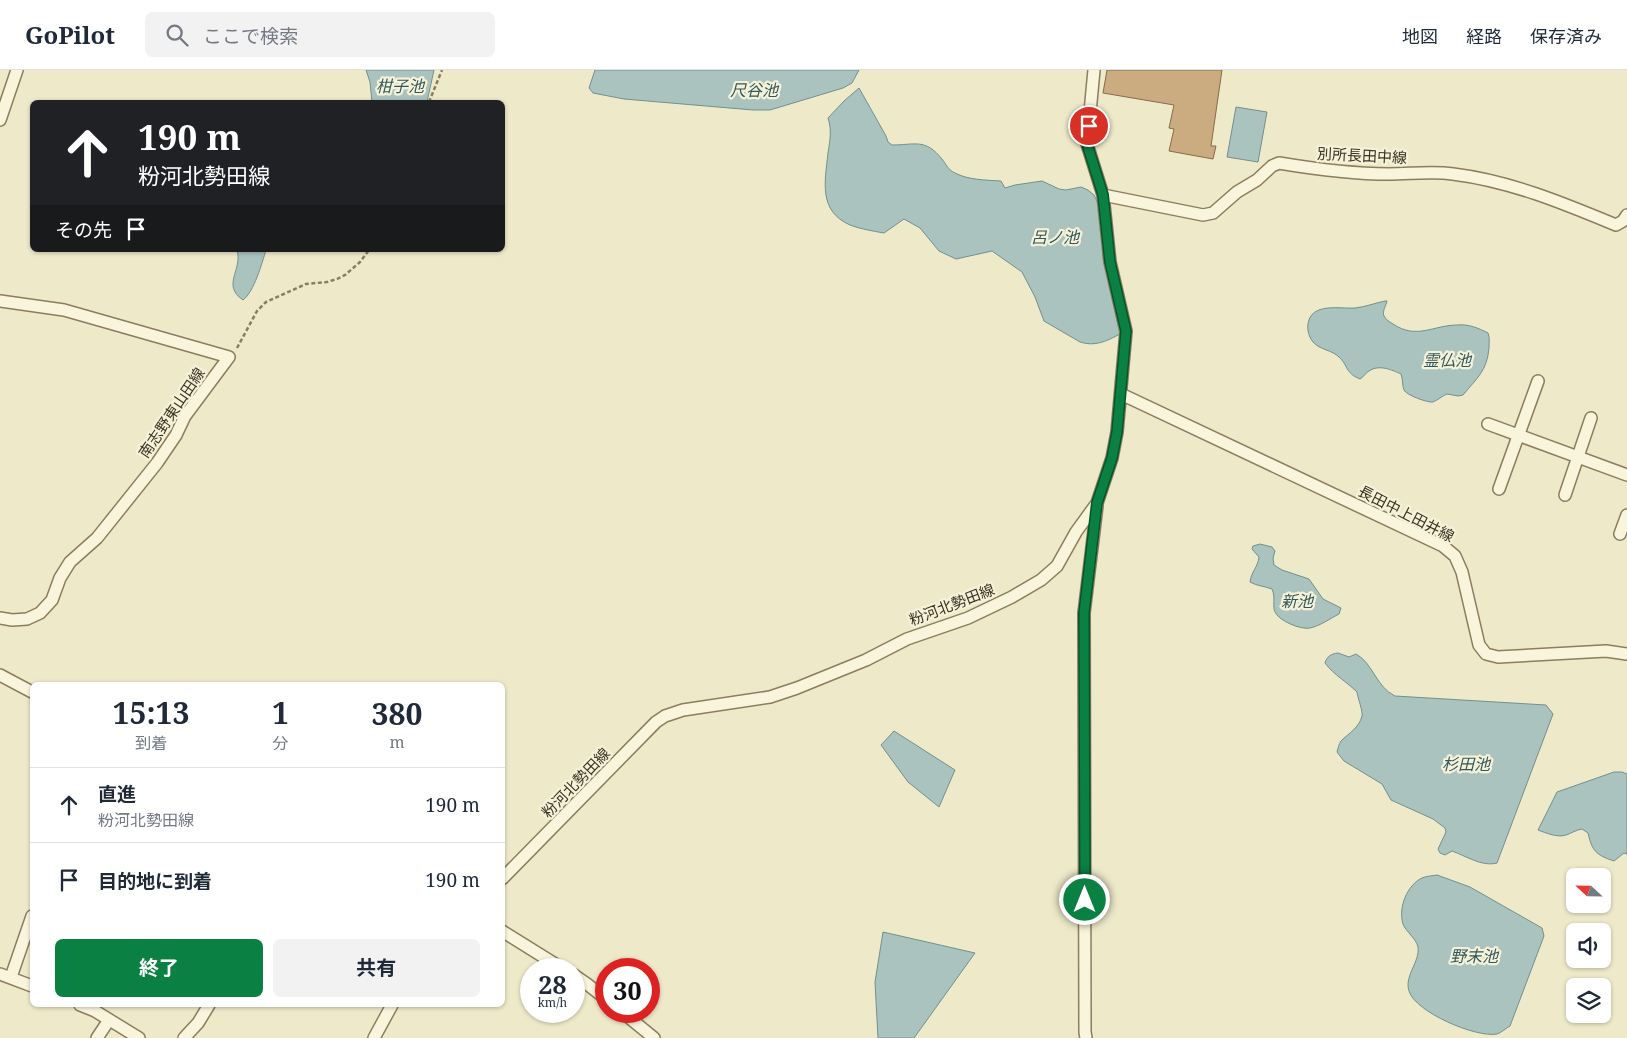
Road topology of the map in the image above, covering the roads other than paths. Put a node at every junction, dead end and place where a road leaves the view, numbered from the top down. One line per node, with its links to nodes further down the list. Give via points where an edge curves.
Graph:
1 (17, 70): 3 (street)
2 (1094, 70): 4 (street, 粉河北勢田線, via 1087,144)
3 (0, 120)
4 (1103, 195): 5 (street, 別所長田中線, via 1203,215 1214,213 1237,192 1279,163 1348,173 1431,172 1478,177 1616,225); 8 (street, 粉河北勢田線, via 1110,262 1126,331)
5 (1627, 215)
6 (0, 301): 19 (street, 南志野東山田線, via 64,310 229,357 185,416 157,463 97,538 70,562 52,600 40,614 27,619)
7 (1538, 381): 11 (street)
8 (1121, 394): 16 (street, 粉河北勢田線, via 1112,458); 20 (street, 長田中上田井線, via 1443,546 1455,556 1462,572 1479,646 1486,654 1498,657 1606,651)
9 (1591, 418): 12 (street)
10 (1488, 424): 11 (street)
11 (1518, 435): 12 (street); 14 (street)
12 (1578, 457): 13 (street); 15 (street)
13 (1627, 475)
14 (1498, 490)
15 (1565, 494)
16 (1097, 503): 23 (street, 粉河北勢田線, via 1057,566 1012,597 797,688 770,697 683,710 665,716); 41 (street, via 1084,613)
17 (1627, 514): 18 (street)
18 (1620, 534)
19 (0, 618)
20 (1627, 654)
21 (0, 675): 22 (street)
22 (30, 691)
23 (505, 876)
24 (30, 920): 27 (street)
25 (505, 932): 26 (street)
26 (546, 958)
27 (5, 975): 29 (street)
28 (585, 983): 30 (street)
29 (30, 985)
30 (595, 990)
31 (208, 1007): 38 (street)
32 (391, 1007): 39 (street)
33 (97, 1008): 34 (street)
34 (109, 1020): 36 (street); 37 (street)
35 (636, 1023): 40 (street)
36 (97, 1038)
37 (139, 1038)
38 (184, 1038)
39 (374, 1038)
40 (654, 1038)
41 (1086, 1038)

